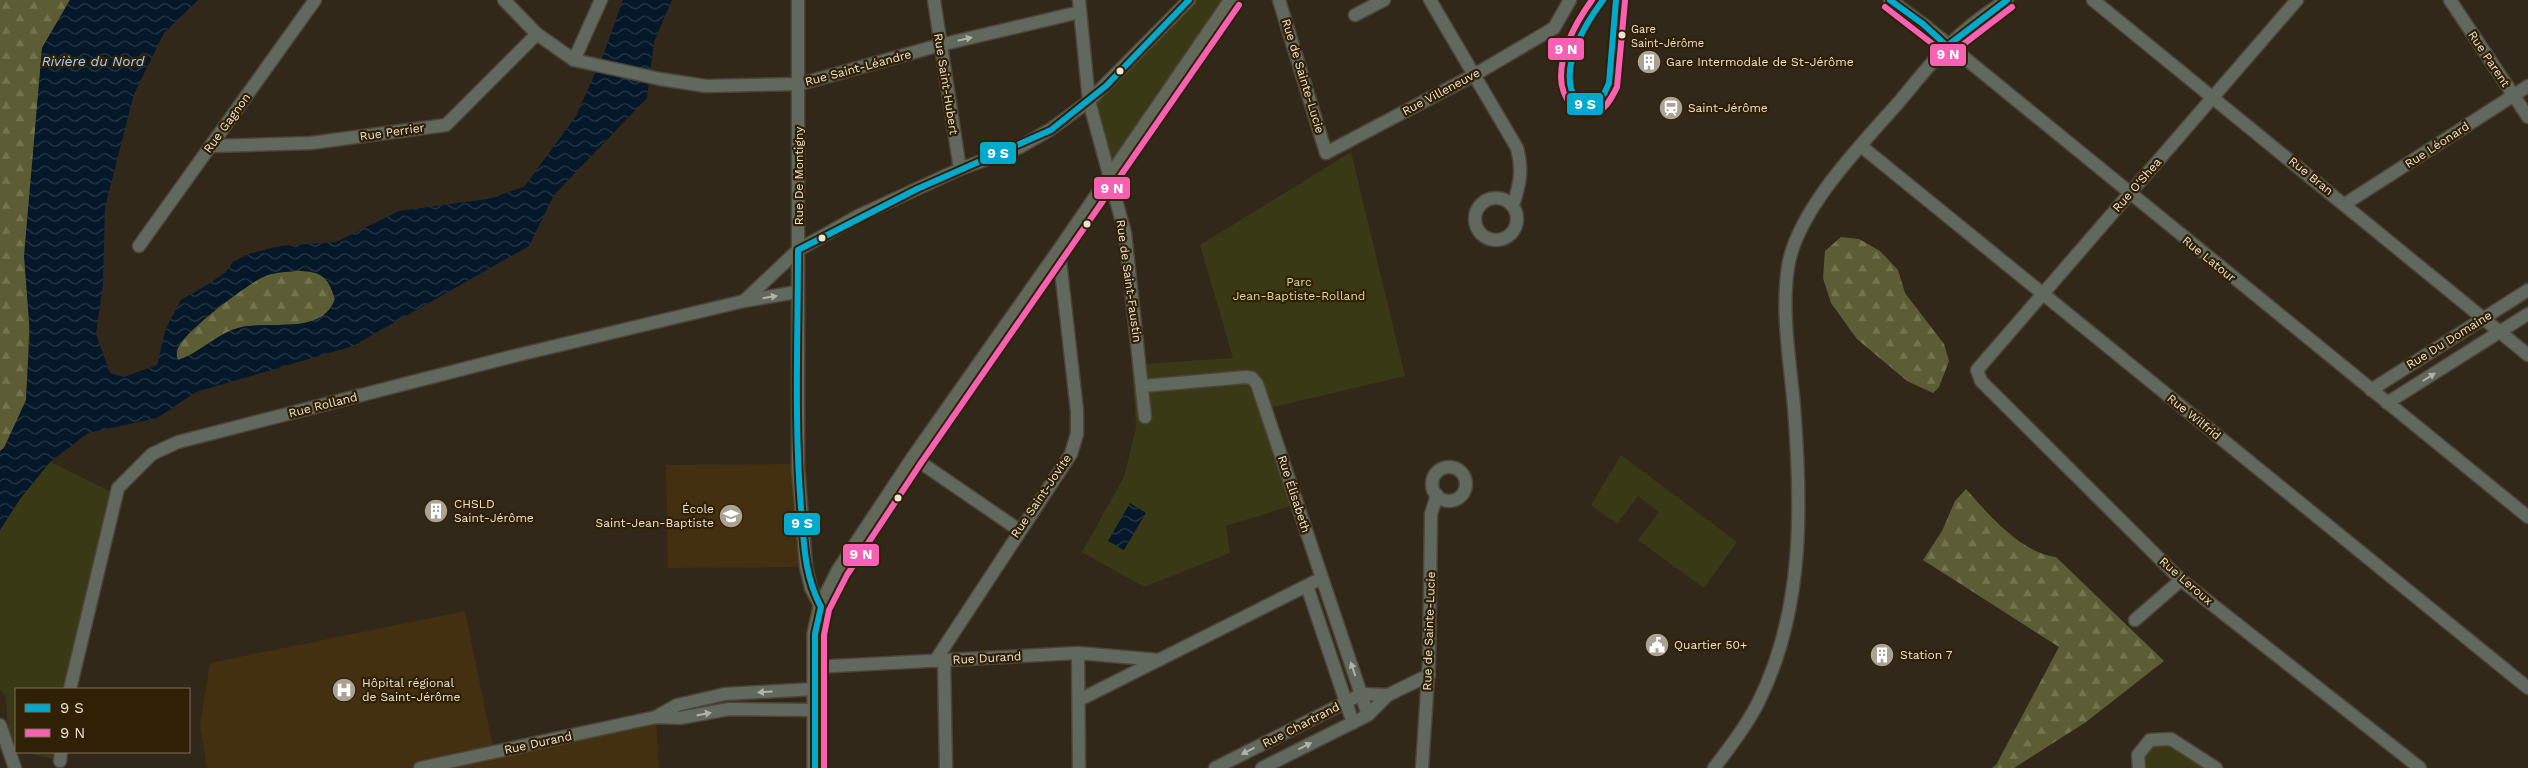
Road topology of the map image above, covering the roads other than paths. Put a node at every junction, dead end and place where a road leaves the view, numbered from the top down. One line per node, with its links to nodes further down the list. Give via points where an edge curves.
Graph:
1 (315, 0): 30 (street, Rue Gagnon)
2 (504, 0): 19 (street)
3 (601, 0): 22 (street)
4 (798, 0): 24 (street, Rue De Montigny)
5 (934, 0): 20 (street, Rue Saint-Hubert)
6 (1189, 0): 28 (street, Rue Rolland)
7 (1232, 0): 34 (main road)
8 (1280, 0): 32 (street, Rue de Sainte-Lucie)
9 (1384, 0): 18 (street)
10 (1430, 0): 23 (street)
11 (1570, 0): 23 (street, Rue Villeneuve, via 1554,28)
12 (1890, 0): 21 (street, Rue Latour)
13 (2007, 0): 21 (street)
14 (2094, 0): 27 (street, Rue Bran)
15 (2297, 0): 27 (street, Rue O'Shea)
16 (2450, 0): 26 (street, Rue Parent)
17 (1080, 6): 20 (street, Rue Saint-Léandre, one-way to 17); 28 (street, Rue de Saint-Faustin)
18 (1355, 15)
19 (537, 34): 22 (street); 30 (street, Rue Perrier, via 446,124 311,143)
20 (940, 45): 24 (street, Rue Saint-Léandre); 33 (street, Rue Saint-Hubert)
21 (1947, 46): 31 (street); 35 (street, Rue Latour)
22 (580, 62): 24 (street, Rue Saint-Léandre, via 660,80 706,86)
23 (1474, 75): 32 (street, Rue Villeneuve); 37 (street, via 1518,148 1522,179)
24 (800, 84): 39 (street, Rue De Montigny)
25 (2528, 86): 26 (street, Rue Léonard)
26 (2514, 95): 29 (street, Rue Parent); 36 (street, Rue Léonard)
27 (2213, 97): 35 (street, Rue O'Shea); 36 (street, Rue Bran)
28 (1089, 101): 33 (street, Rue Rolland, via 1020,147); 34 (street, Rue de Saint-Faustin)
29 (2528, 118)
30 (211, 146): 38 (street, Rue Gagnon)
31 (1861, 146): 43 (street, Rue Wilfrid); 88 (street, via 1810,212 1798,234 1788,265 1785,322 1800,476 1799,539 1793,582 1780,647 1758,703)
32 (1326, 153)
33 (960, 169): 39 (street, Rue Rolland, via 858,216)
34 (1109, 177): 40 (main road); 50 (street, Rue de Saint-Faustin, via 1125,233)
35 (2129, 194): 43 (street, Rue O'Shea); 51 (street, Rue Latour)
36 (2345, 204): 46 (street, Rue Bran)
37 (1513, 205)
38 (139, 246)
39 (798, 250): 42 (street, Rue De Montigny); 44 (street, Rue Rolland)
40 (1059, 252): 54 (main road); 57 (street, Rue Saint-Jovite, via 1077,434 1071,454)
41 (2528, 290): 46 (street, Rue Du Domaine)
42 (797, 292): 44 (street, Rue Rolland, one-way to 42); 61 (street, Rue De Montigny, via 798,468 806,566 810,588)
43 (2043, 294): 49 (street, Rue O'Shea); 70 (street, Rue Wilfrid)
44 (744, 301): 68 (street, Rue Rolland, via 178,442 152,454 118,488)
45 (2528, 314): 47 (street, Rue Du Domaine)
46 (2483, 319): 47 (street, Rue Bran); 51 (street, Rue Du Domaine)
47 (2500, 332): 48 (street, Rue Bran); 52 (street, Rue Du Domaine, one-way to 47)
48 (2528, 355)
49 (1977, 370): 59 (street, Rue Leroux, via 1981,381)
50 (1143, 386): 53 (street, Rue de Saint-Faustin); 58 (street, Rue Élisabeth, via 1252,378 1257,384)
51 (2371, 390): 52 (street, Rue Latour)
52 (2387, 403): 56 (street, Rue Latour)
53 (1145, 416)
54 (914, 458): 57 (street); 61 (main road, via 838,571)
55 (1437, 495): 67 (street, Rue de Sainte-Lucie, via 1432,514)
56 (2528, 517)
57 (1019, 530): 65 (street, Rue Saint-Jovite)
58 (1322, 578): 60 (street); 71 (street, Rue Élisabeth, one-way to 58)
59 (2181, 580): 62 (street); 91 (street, Rue Leroux)
60 (1307, 586): 64 (street); 74 (street)
61 (821, 607): 66 (main road, via 815,634)
62 (2135, 620)
63 (1078, 653): 64 (street, Rue Durand); 65 (street, Rue Durand); 73 (street)
64 (1159, 660): 73 (street)
65 (940, 661): 66 (street, Rue Durand); 83 (street)
66 (814, 667): 69 (main road)
67 (1429, 675): 72 (street, Rue Chartrand); 87 (street, Rue de Sainte-Lucie)
68 (70, 688)
69 (814, 688): 75 (main road); 77 (street, Rue Durand, one-way to 77, via 725,694 676,705)
70 (2528, 688)
71 (1362, 694): 72 (street, Rue Chartrand); 74 (street, Rue Chartrand); 76 (street, Rue Élisabeth)
72 (1388, 695): 76 (street, Rue Chartrand)
73 (1079, 700): 84 (street)
74 (1346, 702): 78 (street); 85 (street, Rue Chartrand, one-way to 85)
75 (814, 710): 77 (street, Rue Durand, one-way to 75, via 680,718 729,709); 82 (main road)
76 (1368, 715): 78 (street, Rue Chartrand)
77 (656, 717): 81 (street, Rue Durand)
78 (1352, 723): 86 (street, Rue Chartrand, one-way to 78)
79 (0, 725): 80 (street)
80 (15, 768)
81 (420, 768)
82 (815, 768)
83 (946, 768)
84 (1079, 768)
85 (1216, 768)
86 (1262, 768)
87 (1422, 768)
88 (1714, 768)
89 (2139, 768): 90 (street, via 2138,755 2150,740 2170,739)
90 (2216, 768)
91 (2420, 768)

